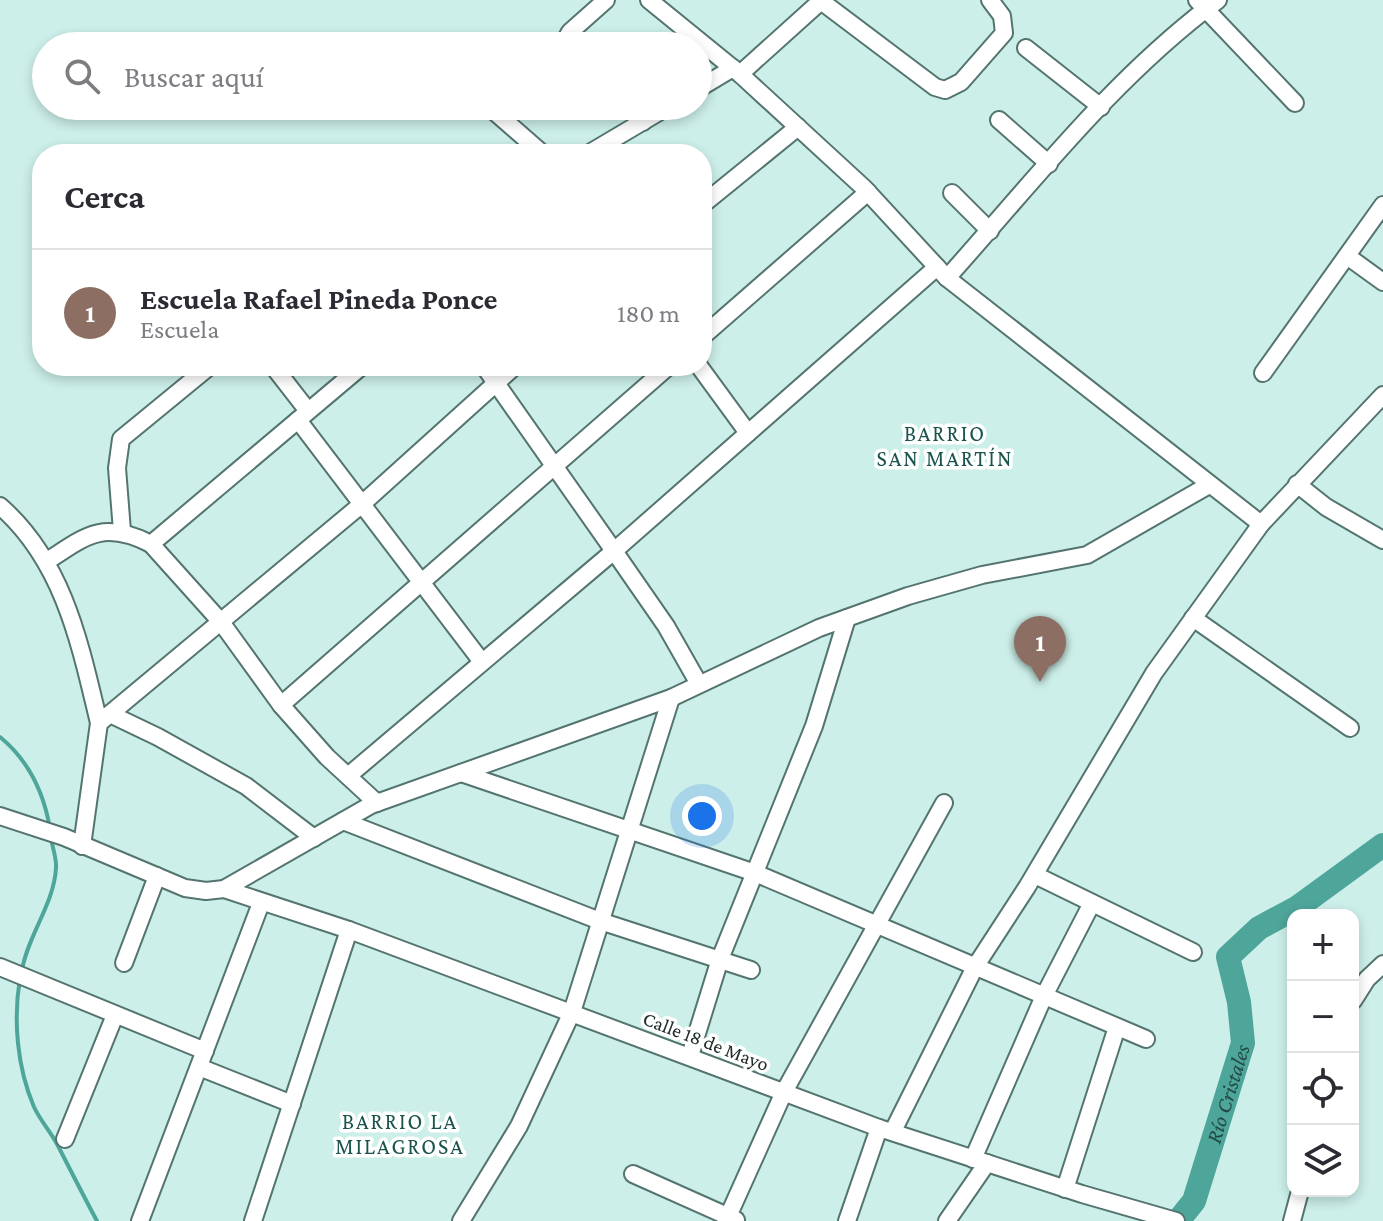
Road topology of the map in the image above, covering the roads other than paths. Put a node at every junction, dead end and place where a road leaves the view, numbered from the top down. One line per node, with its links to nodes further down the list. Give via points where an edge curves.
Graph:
1 (606, 0): 6 (street)
2 (649, 0): 7 (street)
3 (822, 0): 4 (street, via 945,90 961,82 1004,33 1002,16); 10 (street)
4 (990, 0)
5 (1207, 3): 12 (street); 13 (street)
6 (570, 32)
7 (689, 32)
8 (1026, 48): 13 (street)
9 (712, 51): 10 (street)
10 (737, 71): 11 (street); 19 (street)
11 (712, 83)
12 (1295, 103)
13 (1101, 107): 22 (street)
14 (504, 120): 20 (street)
15 (641, 120): 18 (street)
16 (646, 120): 18 (street)
17 (999, 120): 22 (street)
18 (643, 122): 21 (street)
19 (798, 127): 23 (street); 25 (street)
20 (532, 144)
21 (605, 144)
22 (1049, 164): 27 (street)
23 (868, 192): 29 (street); 31 (street)
24 (952, 193): 27 (street)
25 (712, 197)
26 (1383, 205): 28 (street)
27 (990, 231): 29 (street)
28 (1347, 256): 30 (street); 32 (street)
29 (942, 272): 43 (street); 46 (street)
30 (1383, 282)
31 (712, 328)
32 (1263, 373)
33 (198, 376): 50 (street, via 121,439 117,468)
34 (279, 376): 42 (street)
35 (350, 376): 42 (street)
36 (491, 376): 40 (street)
37 (504, 376): 40 (street)
38 (658, 376): 44 (street)
39 (706, 376): 43 (street)
40 (496, 383): 44 (street); 47 (street)
41 (1383, 395): 45 (street)
42 (303, 416): 47 (street); 52 (street)
43 (748, 433): 53 (street)
44 (553, 467): 53 (street); 55 (street)
45 (1297, 484): 49 (street); 51 (street)
46 (1209, 485): 49 (street); 56 (street, via 1087,555 982,575)
47 (362, 504): 55 (street); 58 (street)
48 (0, 506): 54 (street, via 35,542)
49 (1261, 524): 57 (street)
50 (122, 531): 52 (street); 54 (street, via 92,534)
51 (1383, 540)
52 (151, 544): 58 (street)
53 (614, 551): 59 (street); 60 (street)
54 (46, 562): 63 (street, via 77,632)
55 (421, 582): 59 (street); 62 (street)
56 (847, 618): 60 (street); 74 (street, via 814,726)
57 (1193, 618): 64 (street); 75 (street, via 1154,673)
58 (221, 622): 62 (street); 63 (street)
59 (482, 662): 66 (street)
60 (699, 684): 61 (street)
61 (671, 698): 65 (street); 71 (street)
62 (281, 705): 66 (street)
63 (104, 718): 72 (street, via 158,737 246,786); 73 (street)
64 (1350, 728)
65 (461, 773): 67 (street); 71 (street)
66 (348, 776): 67 (street)
67 (377, 803): 70 (street)
68 (944, 803): 81 (street)
69 (0, 816): 73 (street)
70 (343, 821): 72 (street); 80 (street)
71 (629, 831): 74 (street); 80 (street)
72 (314, 838): 77 (street)
73 (82, 846): 76 (street)
74 (755, 873): 81 (street); 84 (street)
75 (1035, 875): 79 (street); 87 (street)
76 (157, 876): 77 (street, via 185,888); 85 (street)
77 (224, 889): 78 (street, Calle 18 de Mayo)
78 (261, 903): 82 (street, Calle 18 de Mayo); 96 (street)
79 (1092, 903): 83 (street); 91 (street)
80 (600, 921): 84 (street); 92 (street)
81 (876, 925): 87 (street); 99 (street)
82 (349, 930): 92 (street, Calle 18 de Mayo); 100 (street)
83 (1193, 952)
84 (720, 959): 89 (street); 97 (street)
85 (124, 963)
86 (1383, 964): 90 (street)
87 (975, 967): 91 (street); 101 (street)
88 (4, 969): 93 (street)
89 (751, 970)
90 (1359, 992)
91 (1044, 996): 94 (street); 103 (street)
92 (572, 1012): 97 (street, Calle 18 de Mayo); 110 (street, via 519,1126)
93 (115, 1015): 96 (street); 102 (street)
94 (1117, 1027): 95 (street); 105 (street)
95 (1146, 1039)
96 (205, 1051): 98 (street)
97 (690, 1056): 99 (street, Calle 18 de Mayo)
98 (199, 1067): 100 (street); 109 (street)
99 (784, 1092): 101 (street, Calle 18 de Mayo); 108 (street)
100 (292, 1104): 107 (street)
101 (886, 1130): 103 (street, Calle 18 de Mayo); 111 (street)
102 (65, 1139)
103 (980, 1161): 105 (street, Calle 18 de Mayo); 112 (street)
104 (633, 1174): 108 (street)
105 (1065, 1189): 113 (street, Calle 18 de Mayo)
106 (1298, 1197): 114 (street)
107 (260, 1218)
108 (731, 1219)
109 (140, 1221)
110 (461, 1221)
111 (847, 1221)
112 (947, 1221)
113 (1176, 1221)
114 (1292, 1221)

